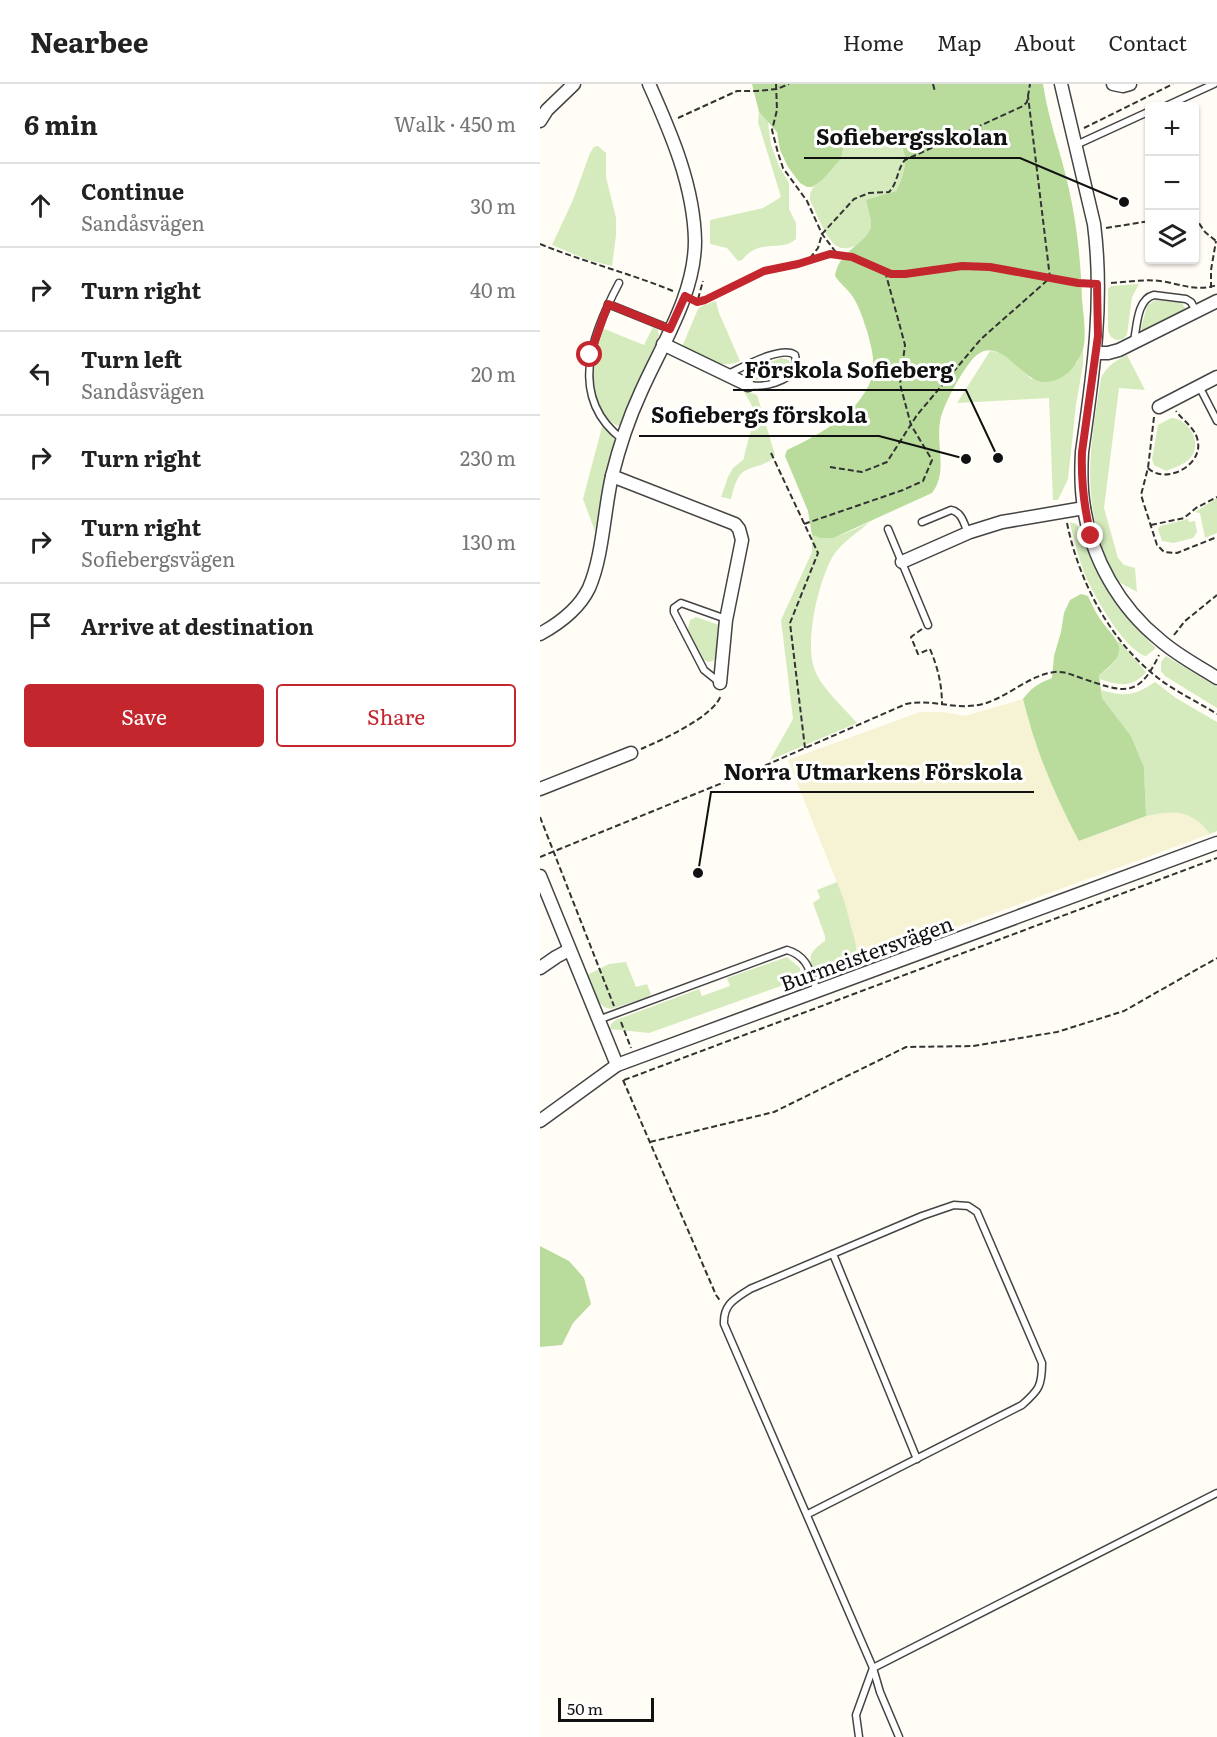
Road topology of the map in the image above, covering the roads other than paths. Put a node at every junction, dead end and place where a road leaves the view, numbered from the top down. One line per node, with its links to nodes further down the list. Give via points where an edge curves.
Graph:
1 (574, 84): 9 (street)
2 (649, 84): 15 (street, via 673,141 694,223 693,259 685,296)
3 (1061, 84): 10 (street)
4 (1113, 84): 5 (street)
5 (1130, 84)
6 (1214, 84): 7 (lane)
7 (1175, 102)
8 (1145, 113): 10 (lane)
9 (540, 121)
10 (1075, 139): 18 (street, via 1095,230)
11 (618, 283): 13 (lane)
12 (1217, 301): 14 (street)
13 (608, 304): 15 (lane); 25 (lane, via 590,355 590,387 603,421)
14 (1196, 311): 16 (street); 16 (lane, via 1186,300 1149,296 1142,305)
15 (670, 329): 17 (street)
16 (1134, 342): 18 (street, via 1108,353)
17 (663, 344): 19 (street); 25 (street)
18 (1096, 353): 27 (street, via 1082,452)
19 (726, 374): 21 (street); 21 (lane, via 776,353 795,355 797,367 789,376 764,386)
20 (1217, 377): 22 (street)
21 (748, 385)
22 (1199, 386): 23 (street); 24 (lane)
23 (1164, 404)
24 (1217, 421)
25 (623, 440): 26 (street)
26 (612, 476): 32 (street, via 735,524 742,540); 34 (street, via 589,587 572,612)
27 (1084, 508): 30 (street, via 1002,522); 35 (street, via 1100,563 1124,603 1158,639)
28 (922, 522): 30 (lane, via 951,510 959,514)
29 (888, 530): 31 (lane)
30 (968, 533): 31 (street)
31 (902, 562): 33 (lane)
32 (726, 620): 36 (street); 36 (lane, via 681,603 674,608 704,669)
33 (928, 626)
34 (540, 634)
35 (1217, 678)
36 (720, 683)
37 (631, 753): 38 (street)
38 (540, 789)
39 (1217, 843): 43 (street, Burmeistersvägen)
40 (540, 876): 41 (street)
41 (569, 950): 42 (street); 44 (street)
42 (540, 968)
43 (817, 991): 44 (lane, via 805,960 787,950); 45 (street, Burmeistersvägen)
44 (597, 1020): 45 (street)
45 (617, 1065): 46 (street, Burmeistersvägen)
46 (540, 1121)
47 (833, 1254): 48 (lane); 48 (lane, via 922,1216 954,1205 968,1206 977,1212 1042,1363 1042,1380 1035,1394 1022,1405); 50 (lane, via 750,1289 731,1302 724,1314 724,1324)
48 (917, 1459): 50 (lane)
49 (1217, 1493): 51 (lane)
50 (808, 1514): 51 (lane)
51 (873, 1668): 52 (lane, via 856,1715); 53 (lane)
52 (859, 1737)
53 (899, 1737)

